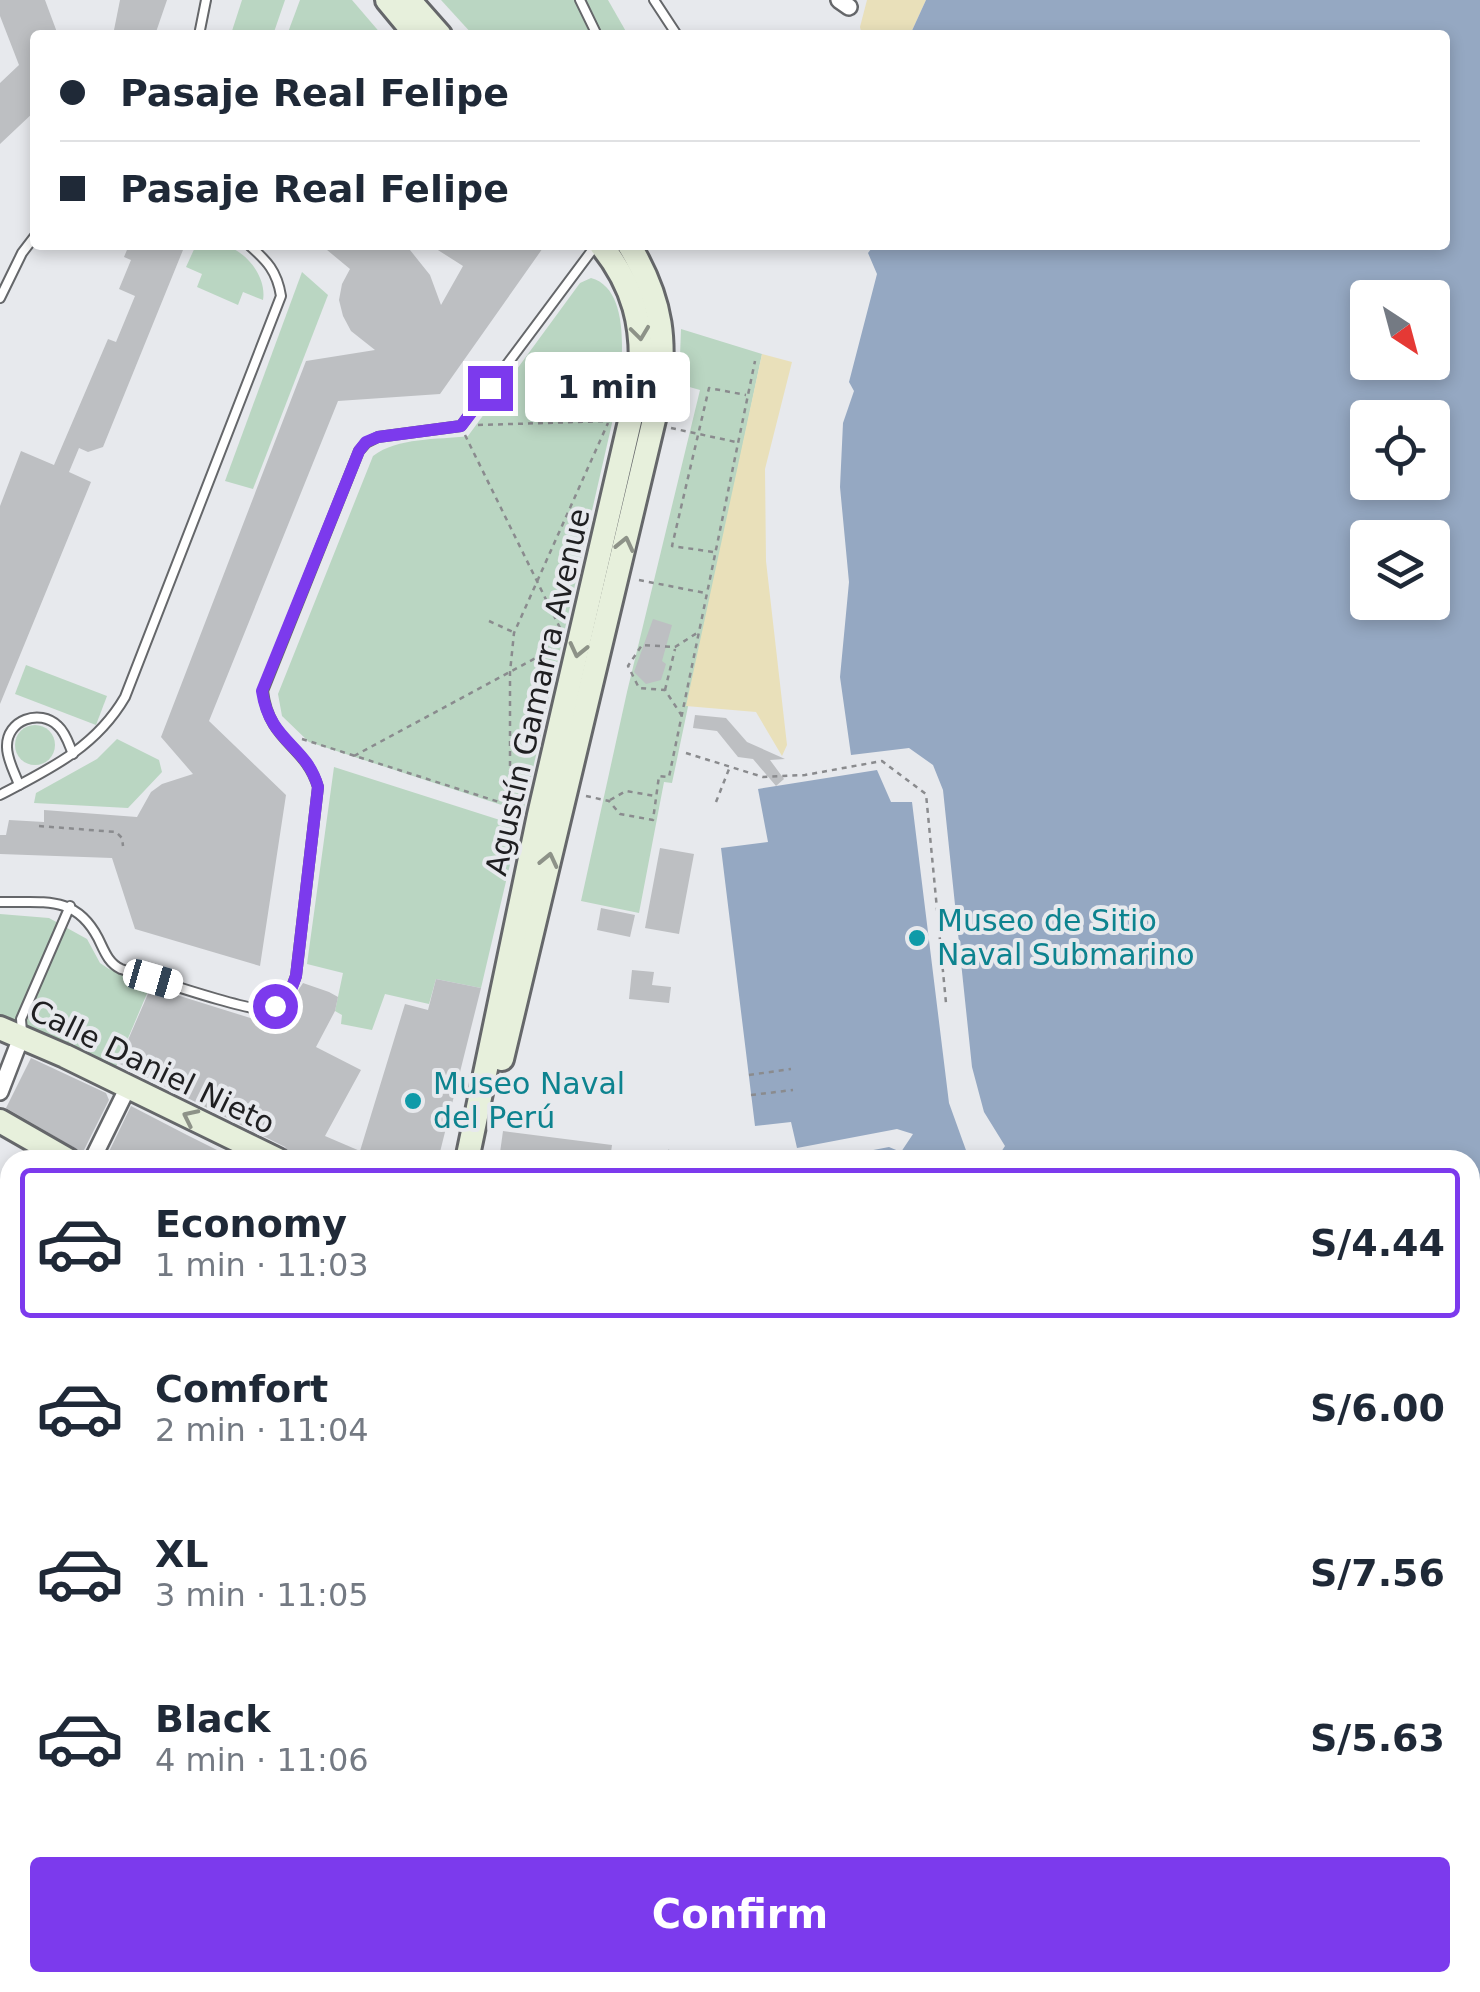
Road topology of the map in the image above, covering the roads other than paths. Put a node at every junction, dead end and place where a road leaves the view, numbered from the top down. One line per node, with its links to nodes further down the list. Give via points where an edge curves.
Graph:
1 (206, 0): 6 (lane)
2 (387, 0): 7 (main road)
3 (409, 0): 8 (main road)
4 (580, 0): 9 (lane)
5 (654, 0): 10 (lane)
6 (200, 30)
7 (412, 30)
8 (436, 30)
9 (594, 30)
10 (674, 30)
11 (30, 242): 16 (lane)
12 (255, 250): 18 (lane, via 270,264 281,296 125,697 111,722)
13 (595, 250): 22 (lane, via 461,426 378,437 359,451 262,691 275,730 313,770 318,787 291,990 259,1010 121,969)
14 (603, 250): 17 (main road, Agustín Gamarra Avenue, one-way to 17, via 627,283 640,329)
15 (631, 250): 17 (main road, Agustín Gamarra Avenue, via 660,318 662,376)
16 (0, 298)
17 (631, 422): 30 (main road, Agustín Gamarra Avenue, one-way to 30); 31 (main road, Agustín Gamarra Avenue, one-way to 17, via 618,576)
18 (73, 754): 19 (lane); 19 (lane, via 55,722 22,720 12,728 6,751)
19 (20, 785): 20 (lane)
20 (0, 795)
21 (0, 902): 22 (lane)
22 (70, 906): 23 (lane)
23 (11, 1032): 24 (main road, Calle Daniel Nieto); 25 (street)
24 (128, 1087): 28 (street); 29 (main road, Calle Daniel Nieto, one-way to 24)
25 (0, 1092)
26 (0, 1121): 27 (main road)
27 (51, 1150)
28 (97, 1150)
29 (257, 1150)
30 (469, 1150)
31 (483, 1150)

